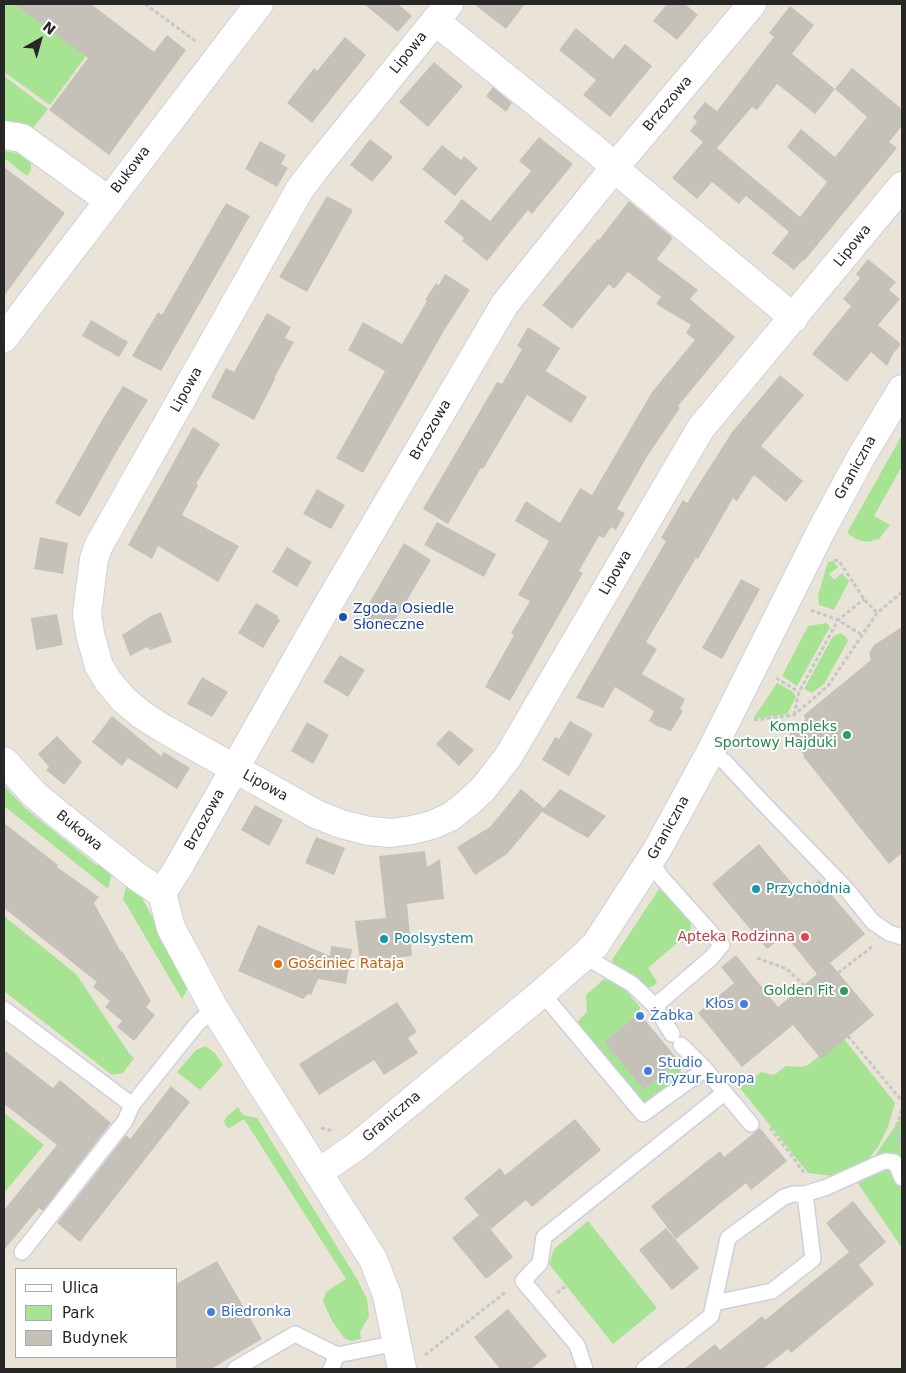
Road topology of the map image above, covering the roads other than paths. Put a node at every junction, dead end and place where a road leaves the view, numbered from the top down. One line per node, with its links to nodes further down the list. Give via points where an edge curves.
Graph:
1 (259, 4): 7 (street, Bukowa)
2 (752, 4): 5 (street, Brzozowa)
3 (442, 12): 5 (street); 13 (street, Lipowa, via 300,189 94,559 87,614 94,652 108,681 142,716)
4 (4, 135): 7 (street, via 22,138)
5 (615, 167): 8 (street); 13 (street, Brzozowa, via 505,304)
6 (902, 186): 8 (street, Lipowa)
7 (108, 200): 9 (street, Bukowa)
8 (794, 318): 13 (street, Lipowa, via 702,428 508,757 467,804 432,825 391,833 369,831 316,814)
9 (4, 338)
10 (902, 389): 11 (street, Graniczna, via 820,533)
11 (710, 753): 14 (street, Graniczna); 16 (lane, via 725,762 847,890 873,922)
12 (4, 762): 15 (street, Bukowa, via 59,815)
13 (234, 769): 15 (street, Brzozowa)
14 (650, 861): 17 (street, Graniczna, via 596,944); 19 (lane, via 722,945)
15 (162, 893): 20 (street, via 171,928)
16 (896, 935)
17 (584, 956): 18 (street, Graniczna); 19 (lane, via 632,984)
18 (542, 993): 22 (lane, via 643,1114); 26 (street, Graniczna, via 357,1146)
19 (655, 1006): 22 (lane, via 677,1039)
20 (214, 1008): 24 (lane, via 196,1025); 26 (street)
21 (4, 1009): 24 (lane)
22 (704, 1069): 23 (lane)
23 (724, 1093): 25 (lane); 34 (lane, via 544,1237 540,1263 523,1281 577,1346)
24 (132, 1105): 29 (lane, via 125,1121)
25 (751, 1124)
26 (318, 1173): 31 (street, via 373,1259)
27 (902, 1178): 28 (lane, via 894,1162 886,1161)
28 (805, 1194): 30 (lane, via 784,1197 728,1238); 30 (lane, via 813,1259 772,1291)
29 (22, 1252)
30 (714, 1303): 35 (lane, via 711,1316)
31 (406, 1358): 32 (lane)
32 (334, 1362): 33 (lane, via 295,1334)
33 (234, 1369)
34 (585, 1369)
35 (644, 1369)

